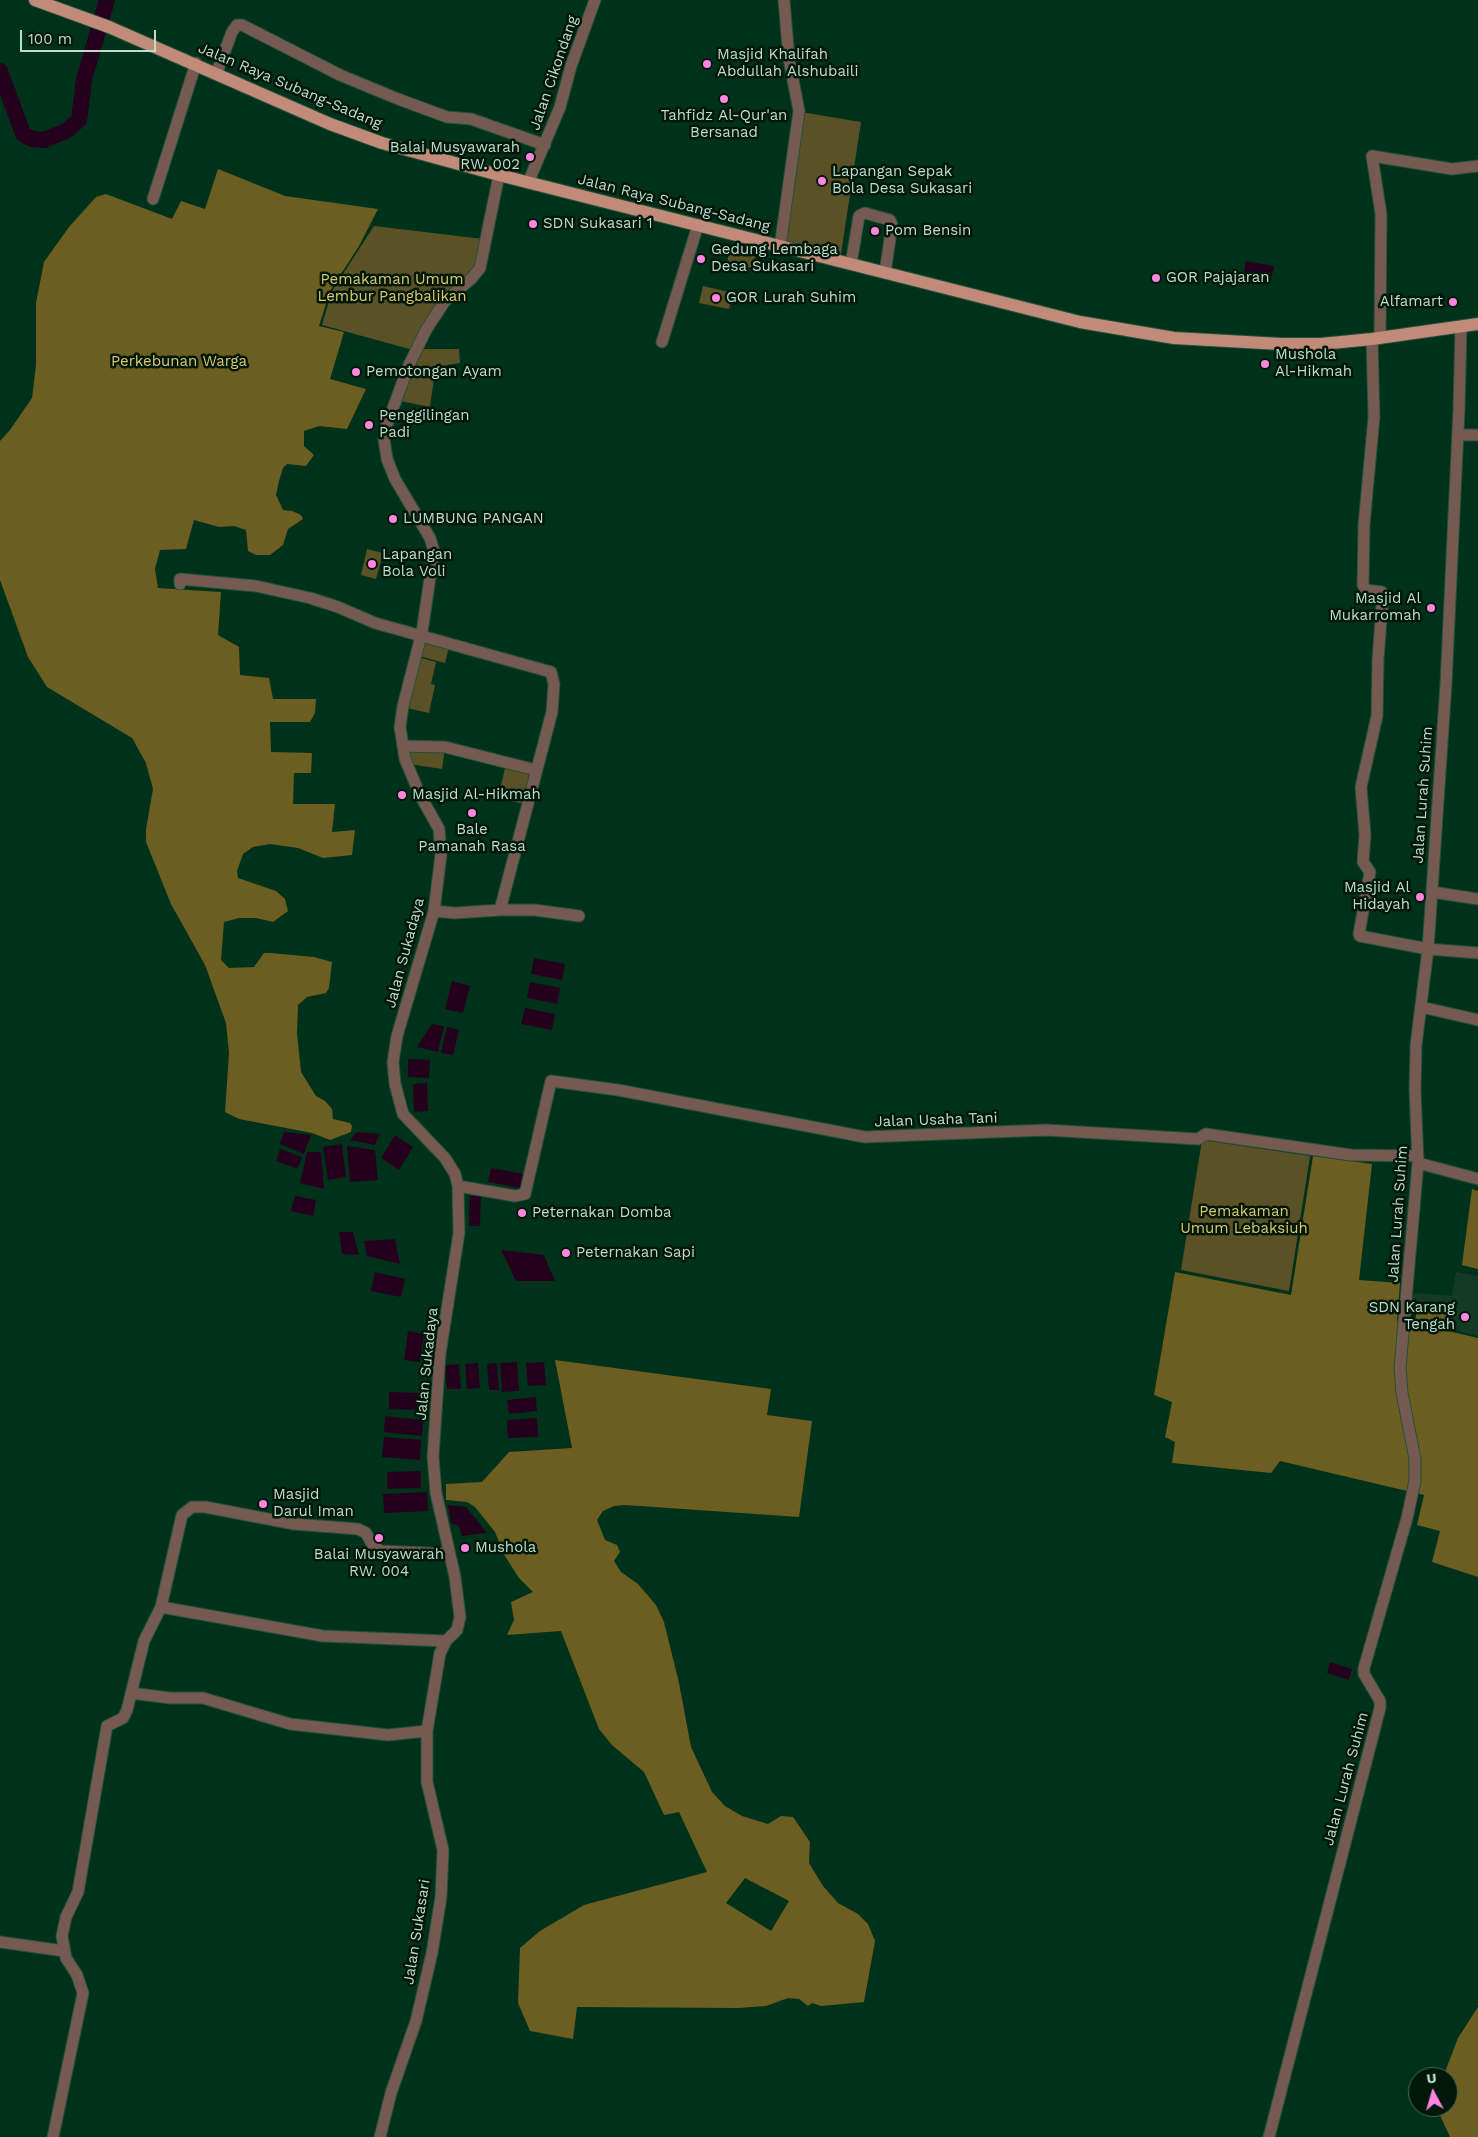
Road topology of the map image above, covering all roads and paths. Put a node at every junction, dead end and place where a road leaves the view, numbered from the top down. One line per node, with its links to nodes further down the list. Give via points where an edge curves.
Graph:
1 (35, 0): 4 (main road, Jalan Raya Subang-Sadang)
2 (595, 0): 6 (street, Jalan Cikondang)
3 (784, 0): 12 (street, via 789,59 799,112)
4 (196, 63): 5 (main road, Jalan Raya Subang-Sadang); 10 (street)
5 (216, 72): 6 (street, via 232,32 237,25 242,25 340,75 398,99 447,116 478,121); 8 (main road, Jalan Raya Subang-Sadang, via 354,133 410,152)
6 (545, 145): 9 (street, Jalan Cikondang)
7 (1478, 166): 17 (street, via 1452,169 1372,156 1380,214)
8 (499, 175): 9 (main road, Jalan Raya Subang-Sadang); 22 (street, Jalan Sukadaya, via 480,268 445,301 426,330 386,427 385,445 390,468 433,544 434,560)
9 (528, 183): 11 (main road, Jalan Raya Subang-Sadang)
10 (152, 199)
11 (698, 225): 12 (main road, Jalan Raya Subang-Sadang); 18 (street)
12 (780, 247): 13 (main road, Jalan Raya Subang-Sadang)
13 (851, 264): 14 (main road, Jalan Raya Subang-Sadang); 14 (street, via 859,216 885,218 892,225)
14 (885, 273): 17 (main road, Jalan Raya Subang-Sadang, via 1039,313 1141,334 1281,344)
15 (1478, 324): 16 (main road, Jalan Raya Subang-Sadang)
16 (1461, 326): 17 (main road, Jalan Raya Subang-Sadang); 19 (street, Jalan Lurah Suhim)
17 (1376, 339): 30 (street, via 1363,585 1366,590 1383,594 1377,712 1361,787 1365,835 1363,862 1370,872 1359,934)
18 (662, 342)
19 (1458, 435): 20 (street); 25 (street, Jalan Lurah Suhim)
20 (1478, 435)
21 (180, 584): 22 (street, via 180,579 256,586 289,593)
22 (420, 637): 23 (street, Jalan Sukadaya, via 401,719); 24 (street, via 551,672 554,684 552,712)
23 (403, 746): 24 (street, via 445,747); 28 (street, Jalan Sukadaya, via 417,789 441,836)
24 (536, 770): 27 (street)
25 (1432, 892): 26 (street); 30 (street, Jalan Lurah Suhim)
26 (1478, 899)
27 (500, 910): 28 (street); 29 (street, via 534,910)
28 (434, 911): 36 (street, Jalan Sukadaya, via 397,1036 394,1074 403,1114 445,1158 456,1174)
29 (579, 916)
30 (1428, 949): 31 (street); 32 (street, Jalan Lurah Suhim)
31 (1478, 952)
32 (1421, 1007): 33 (street); 34 (street, Jalan Lurah Suhim, via 1415,1060)
33 (1478, 1020)
34 (1418, 1160): 35 (street, Jalan Usaha Tani); 36 (street, Jalan Usaha Tani, via 1351,1155 1206,1134 1198,1139 1046,1130 876,1138 627,1091 552,1081 525,1194 515,1196); 46 (street, Jalan Lurah Suhim, via 1400,1368 1415,1459 1415,1481 1364,1668 1364,1674 1380,1701 1380,1708)
35 (1478, 1179)
36 (458, 1186): 37 (street, Jalan Sukadaya, via 459,1233 431,1439 438,1503)
37 (449, 1554): 38 (street, via 381,1550 358,1529 294,1524 192,1507 182,1515); 39 (street, Jalan Sukadaya, via 460,1617 457,1630)
38 (161, 1607): 39 (street, via 323,1636); 40 (street, via 144,1641)
39 (446, 1641): 41 (street, Jalan Sukasari, via 440,1653)
40 (131, 1693): 41 (street, via 203,1698 290,1724 388,1735); 43 (street, via 123,1718 108,1726 78,1892 62,1936)
41 (427, 1731): 45 (street, Jalan Sukasari, via 427,1782 443,1850 441,1897 416,2022 391,2092)
42 (0, 1942): 43 (street)
43 (64, 1951): 44 (street, via 82,1993)
44 (53, 2137)
45 (380, 2137)
46 (1269, 2137)

